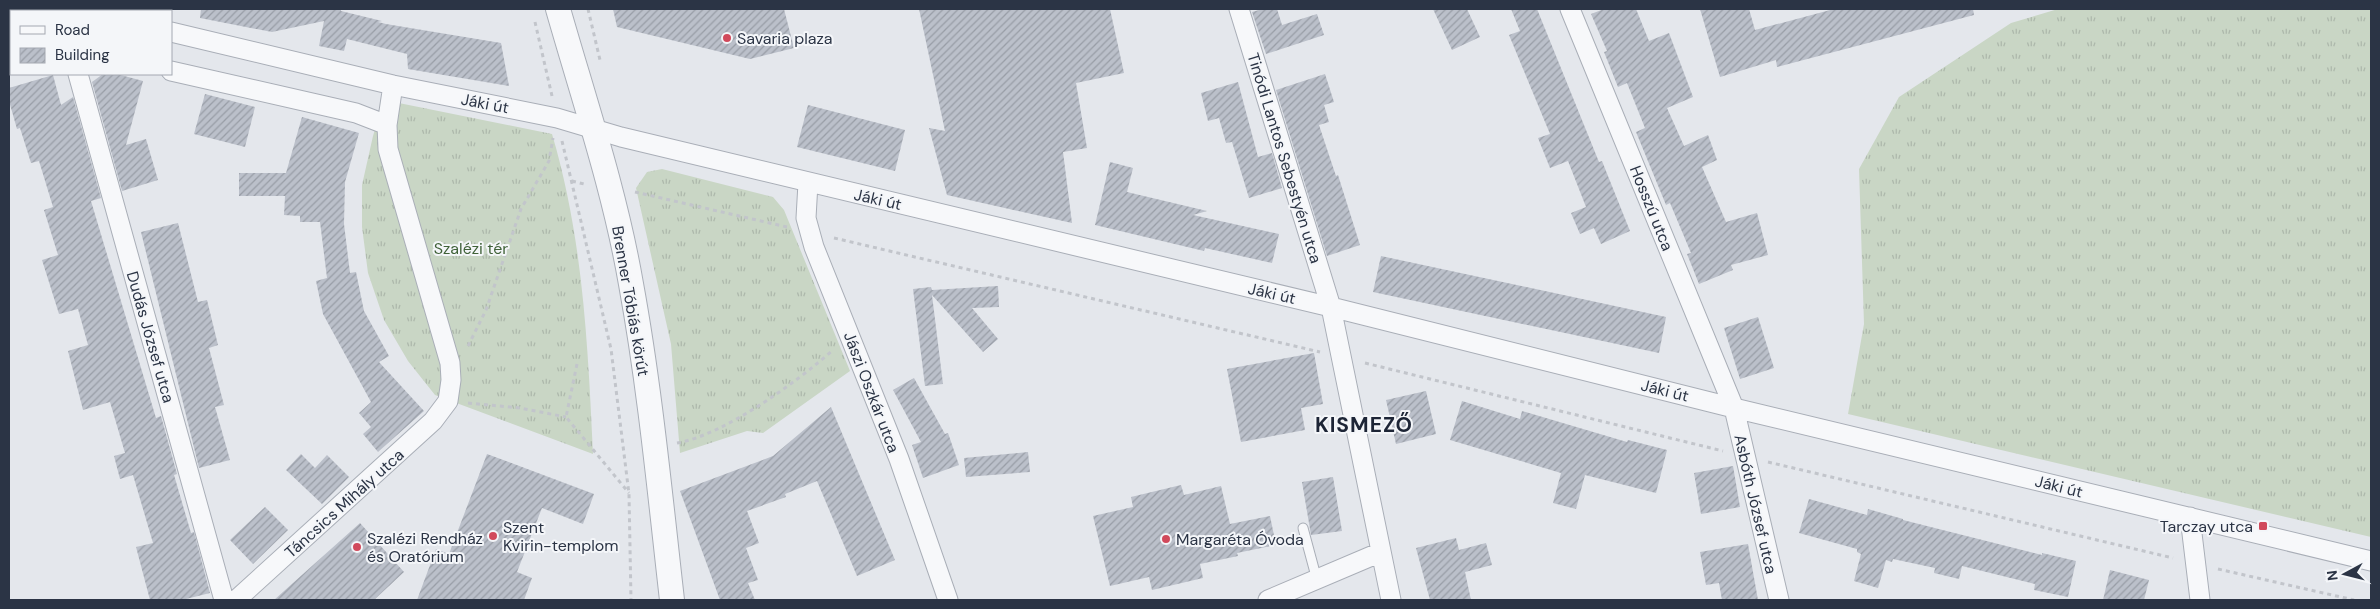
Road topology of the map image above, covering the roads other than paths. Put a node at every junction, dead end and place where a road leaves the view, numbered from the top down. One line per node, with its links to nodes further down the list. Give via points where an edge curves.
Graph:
1 (558, 9): 9 (street, Brenner Tóbiás körút)
2 (1239, 9): 11 (street, Tinódi Lantos Sebestyén utca)
3 (1570, 9): 12 (street, Hosszú utca)
4 (172, 32): 7 (street, Jáki út)
5 (172, 71): 8 (street, via 356,113)
6 (78, 75): 18 (street, Dudás József utca)
7 (393, 85): 8 (street); 9 (street, Jáki út)
8 (387, 125): 19 (street, Táncsics Mihály utca, via 388,149 450,363 448,401 420,434)
9 (592, 128): 10 (street, Jáki út); 20 (street, Brenner Tóbiás körút, via 631,283)
10 (808, 182): 11 (street, Jáki út); 21 (street, Jászi Oszkár utca, via 806,218 810,233 899,460)
11 (1331, 307): 12 (street, Jáki út); 15 (street, Tinódi Lantos Sebestyén utca)
12 (1734, 408): 13 (street, Jáki út); 24 (street, Asbóth József utca)
13 (2190, 517): 16 (street, Jáki út); 25 (street)
14 (1303, 528): 17 (lane)
15 (1381, 552): 17 (street); 23 (street, Tinódi Lantos Sebestyén utca)
16 (2371, 561)
17 (1317, 580): 22 (street)
18 (224, 600)
19 (236, 600)
20 (672, 600)
21 (948, 600)
22 (1268, 600)
23 (1391, 600)
24 (1778, 600)
25 (2200, 600)

